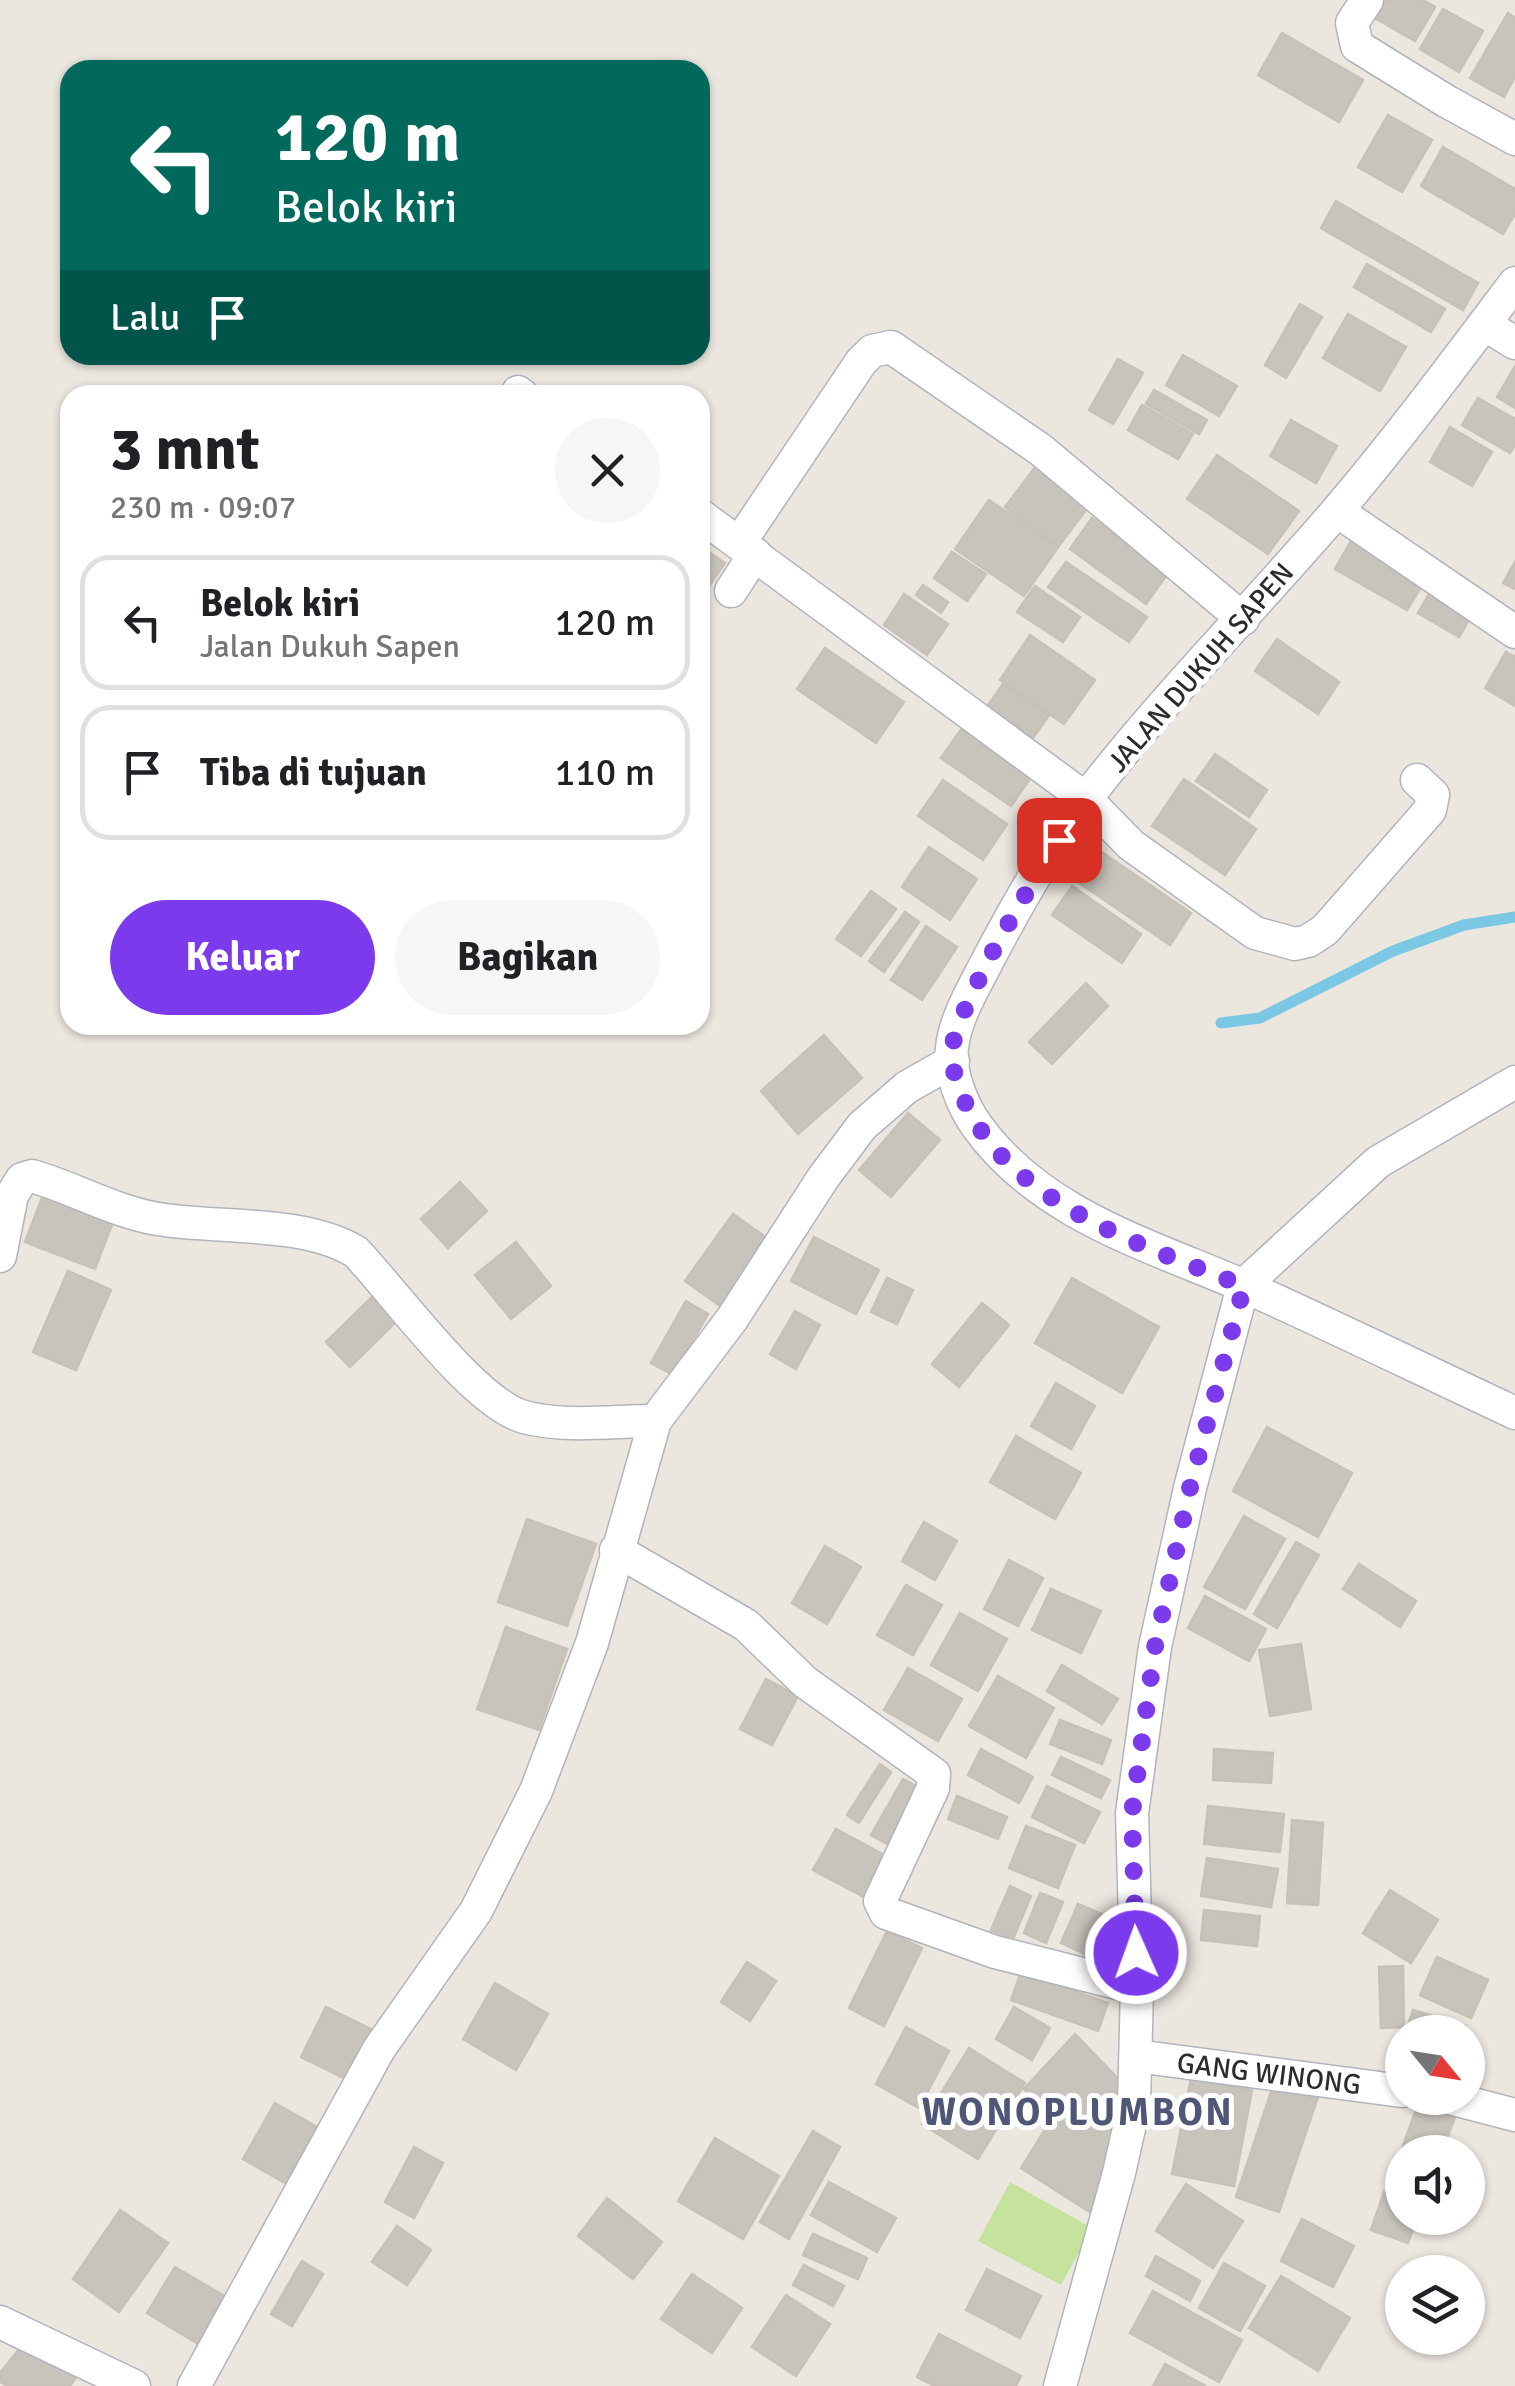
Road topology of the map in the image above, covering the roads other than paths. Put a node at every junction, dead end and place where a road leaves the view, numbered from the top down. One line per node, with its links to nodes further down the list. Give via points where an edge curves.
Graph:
1 (1367, 0): 2 (street, via 1352,23 1357,46)
2 (1515, 139)
3 (1515, 283): 4 (street, JALAN DUKUH SAPEN)
4 (1484, 324): 5 (street); 6 (street, JALAN DUKUH SAPEN)
5 (1515, 343)
6 (1337, 511): 10 (street, JALAN DUKUH SAPEN); 11 (street)
7 (710, 522): 8 (street)
8 (748, 548): 9 (street); 10 (street, via 862,362 872,351 892,347 1041,450); 13 (street)
9 (730, 591)
10 (1243, 620): 13 (street, JALAN DUKUH SAPEN)
11 (1515, 632)
12 (1416, 780): 13 (street, via 1433,795 1430,810 1325,930 1295,944 1270,940 1239,923 1131,845)
13 (1086, 799): 14 (street, JALAN DUKUH SAPEN, via 1012,914 963,1012)
14 (953, 1060): 17 (street, JALAN DUKUH SAPEN, via 976,1124 1039,1190 1138,1243); 19 (street, via 862,1126)
15 (1515, 1082): 17 (street, via 1378,1162)
16 (0, 1256): 19 (street, via 12,1195 32,1176 153,1218 312,1232 356,1252 468,1378 520,1416)
17 (1244, 1286): 18 (street, JALAN DUKUH SAPEN); 21 (street, via 1155,1647 1132,1813)
18 (1515, 1413)
19 (654, 1421): 20 (street)
20 (616, 1550): 21 (street, via 746,1625 805,1682 934,1774 880,1901 886,1912 996,1952); 28 (street, via 570,1709 495,1875 379,2049)
21 (1137, 1988): 22 (street)
22 (1136, 2056): 23 (street, GANG WINONG); 29 (street, via 1120,2174)
23 (1385, 2089)
24 (1485, 2107): 25 (street)
25 (1515, 2114)
26 (0, 2322): 27 (street)
27 (134, 2386)
28 (194, 2386)
29 (1060, 2386)

